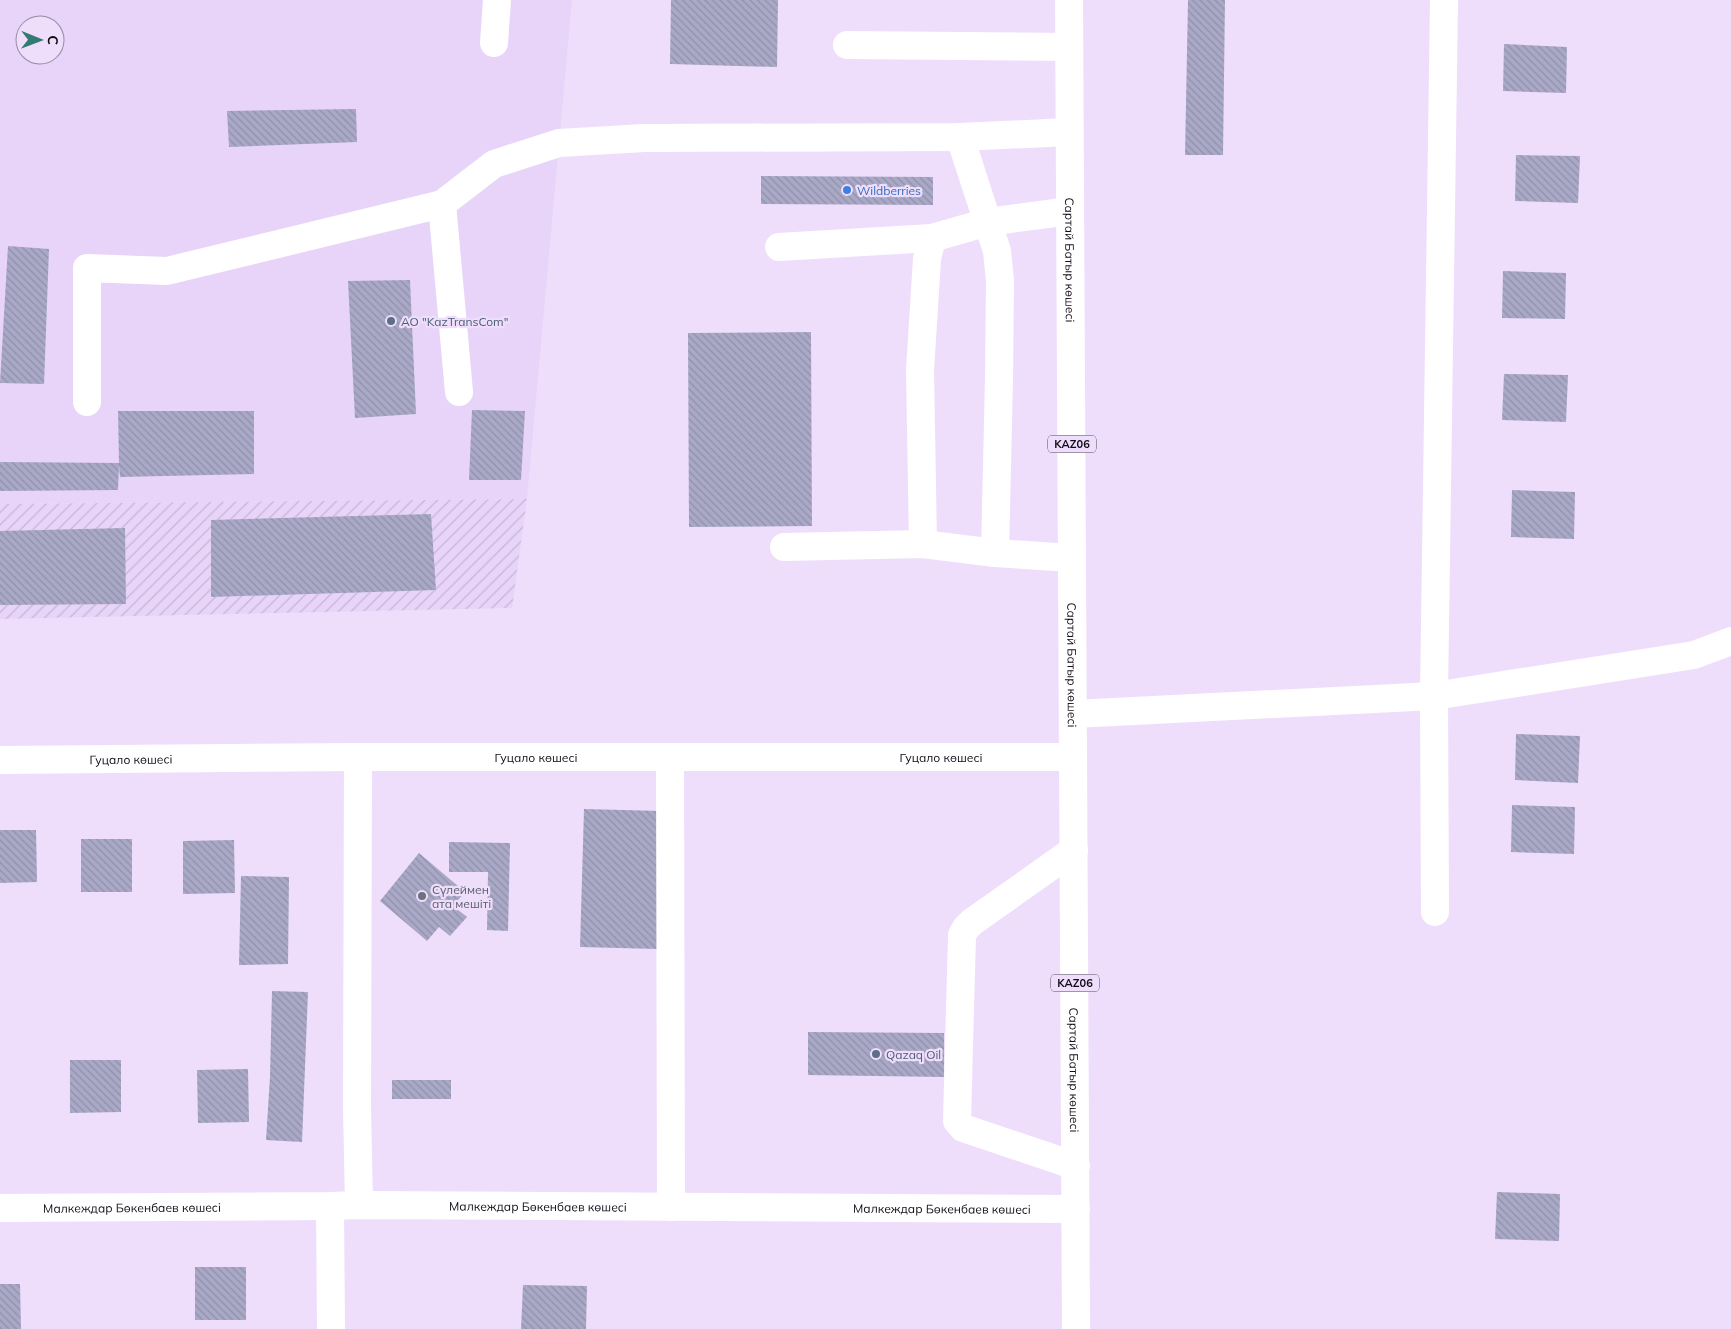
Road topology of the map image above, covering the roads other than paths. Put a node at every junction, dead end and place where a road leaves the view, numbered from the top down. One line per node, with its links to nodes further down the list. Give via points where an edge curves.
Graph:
1 (497, 0): 4 (main road)
2 (1069, 0): 6 (main road, Сартай Батыр көшесі / KАZ06)
3 (1444, 0): 21 (main road)
4 (494, 43)
5 (847, 45): 6 (main road)
6 (1069, 47): 7 (main road, Сартай Батыр көшесі / KАZ06)
7 (1069, 132): 8 (main road); 10 (main road, Сартай Батыр көшесі / KАZ06)
8 (960, 136): 9 (main road, via 644,138 559,143 494,164); 11 (main road)
9 (442, 204): 14 (main road); 15 (main road, via 167,271 87,268)
10 (1070, 211): 11 (main road); 19 (main road, Сартай Батыр көшесі / KАZ06)
11 (988, 222): 12 (main road); 18 (main road, via 997,251 1000,281)
12 (932, 238): 13 (main road); 16 (main road, via 927,260 920,370)
13 (779, 247)
14 (459, 392)
15 (86, 402)
16 (923, 544): 17 (main road); 18 (main road)
17 (784, 547)
18 (995, 553): 19 (main road)
19 (1072, 558): 22 (main road, Сартай Батыр көшесі / KАZ06)
20 (1731, 641): 21 (main road, via 1694,655)
21 (1434, 696): 22 (main road); 28 (main road)
22 (1074, 714): 25 (main road, Сартай Батыр көшесі / KАZ06)
23 (358, 757): 24 (main road, Гуцало көшесі); 26 (main road, Гуцало көшесі); 30 (main road)
24 (670, 757): 25 (main road, Гуцало көшесі); 32 (main road)
25 (1073, 757): 27 (main road, Сартай Батыр көшесі / KАZ06)
26 (0, 760)
27 (1074, 850): 29 (main road, Сартай Батыр көшесі / KАZ06); 29 (main road, via 972,922 962,935 958,1120 963,1128)
28 (1435, 912)
29 (1076, 1166): 34 (main road, Сартай Батыр көшесі / KАZ06)
30 (359, 1205): 31 (main road, Малкеждар Бөкенбаев көшесі); 32 (main road, Малкеждар Бөкенбаев көшесі)
31 (330, 1206): 33 (main road, Малкеждар Бөкенбаев көшесі); 35 (main road)
32 (670, 1207): 34 (main road, Малкеждар Бөкенбаев көшесі)
33 (0, 1208)
34 (1076, 1209): 36 (main road, Сартай Батыр көшесі / KАZ06)
35 (331, 1329)
36 (1076, 1329)

